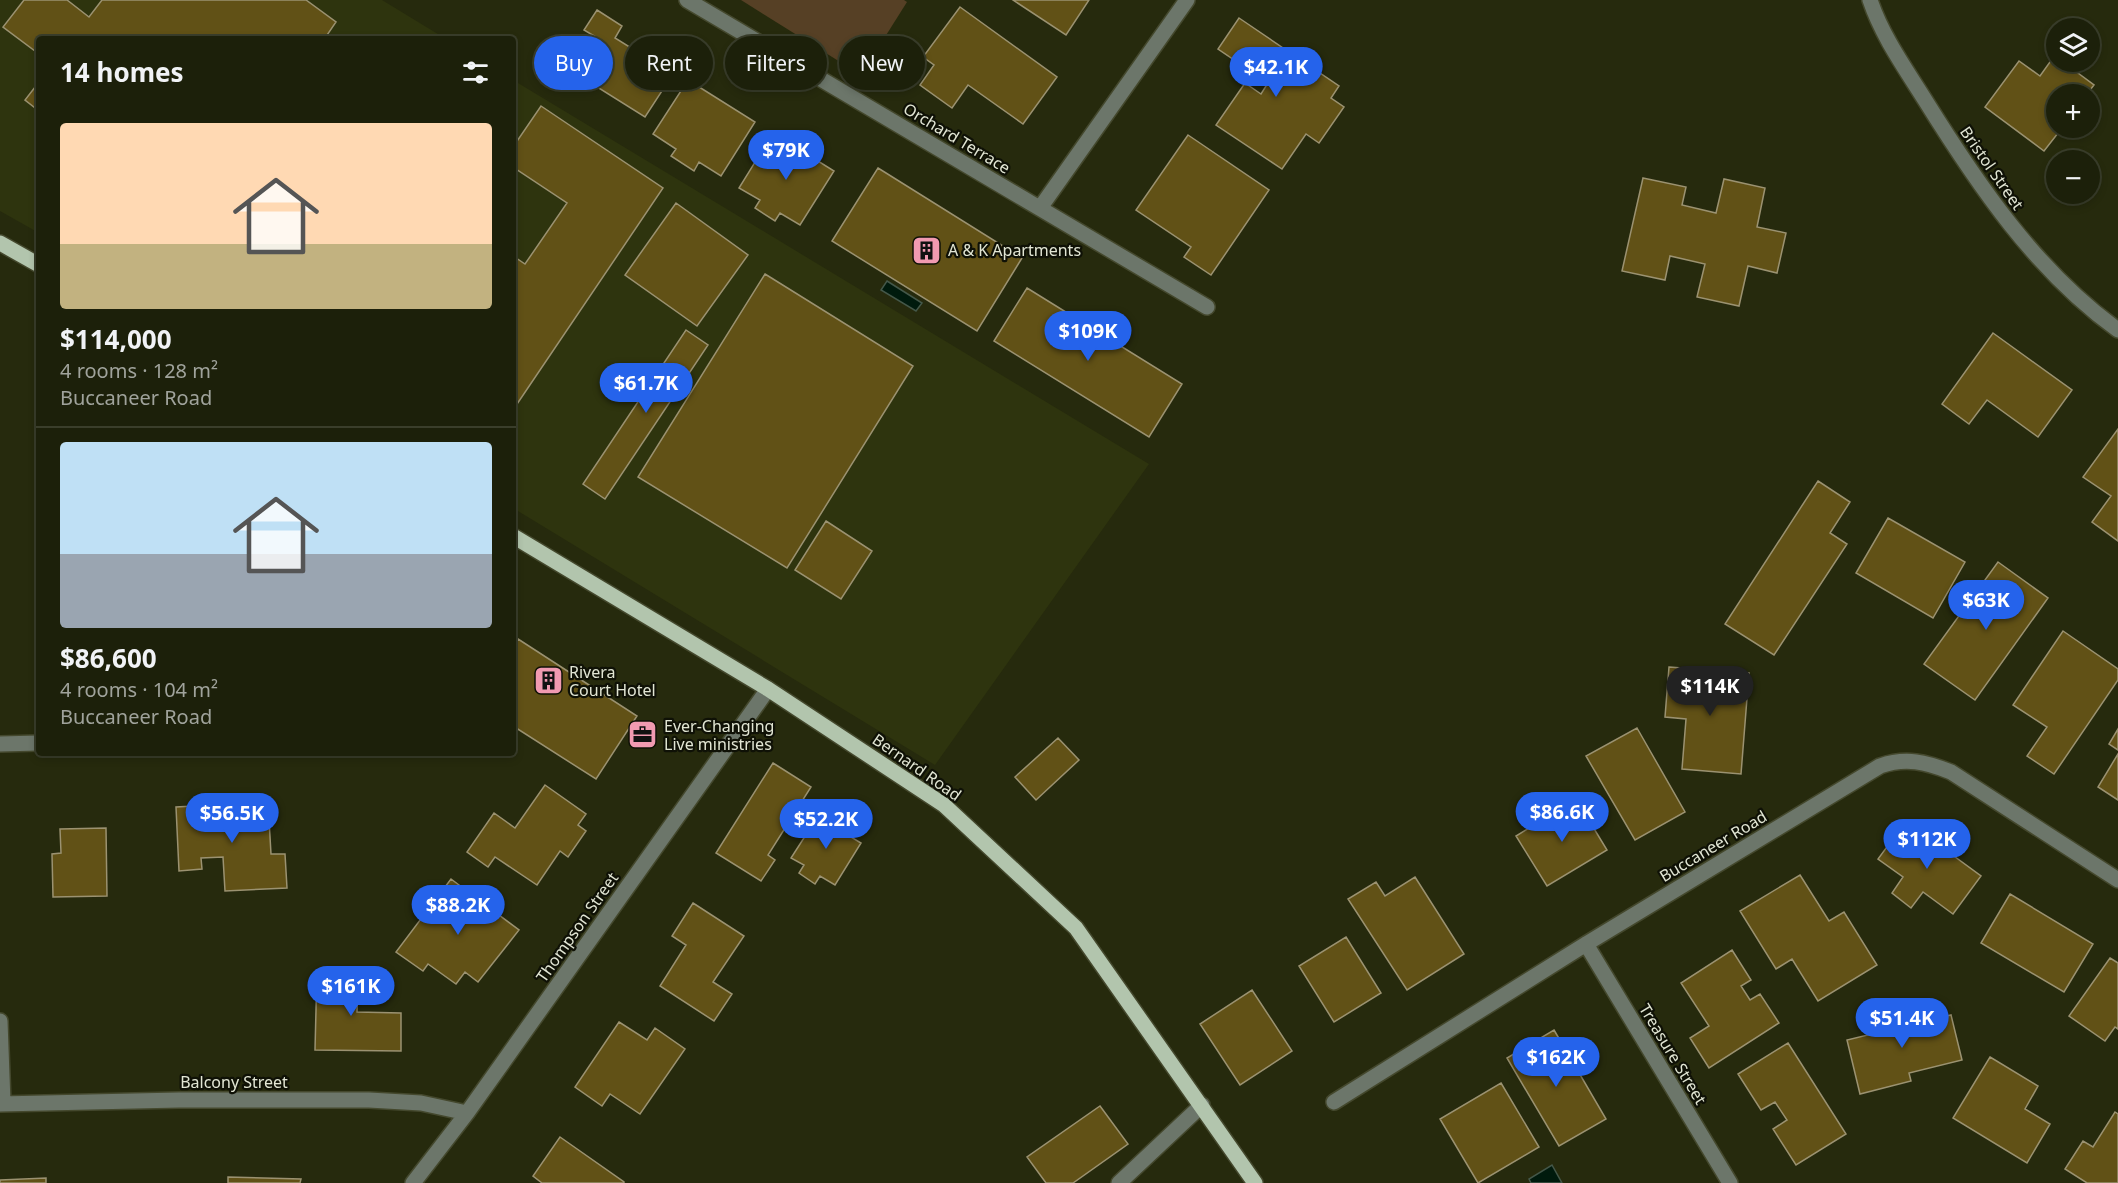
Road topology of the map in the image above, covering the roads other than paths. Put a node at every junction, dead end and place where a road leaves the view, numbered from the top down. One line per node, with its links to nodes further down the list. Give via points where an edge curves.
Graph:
1 (687, 0): 4 (street, Orchard Terrace)
2 (1187, 0): 4 (street)
3 (1870, 0): 8 (street, Bristol Street, via 1898,58 1940,126 2013,228 2069,290)
4 (1040, 208): 7 (street, Orchard Terrace)
5 (0, 243): 6 (main road)
6 (36, 263)
7 (1207, 307)
8 (2118, 330)
9 (516, 538): 10 (main road, Bernard Road)
10 (768, 689): 18 (main road, Bernard Road, via 944,805 1076,928); 19 (street, Thompson Street)
11 (36, 743): 12 (street)
12 (0, 744)
13 (2118, 880): 14 (street, Buccaneer Road, via 1951,772 1912,760 1895,761 1880,766)
14 (1586, 944): 16 (street, Buccaneer Road); 23 (street, Treasure Street)
15 (0, 1021): 17 (street)
16 (1334, 1102)
17 (2, 1104): 19 (street, Balcony Street, via 369,1100 421,1103)
18 (1202, 1105): 21 (street); 22 (main road, Bernard Road)
19 (467, 1113): 20 (street, Thompson Street)
20 (413, 1183)
21 (1119, 1183)
22 (1255, 1183)
23 (1730, 1183)

